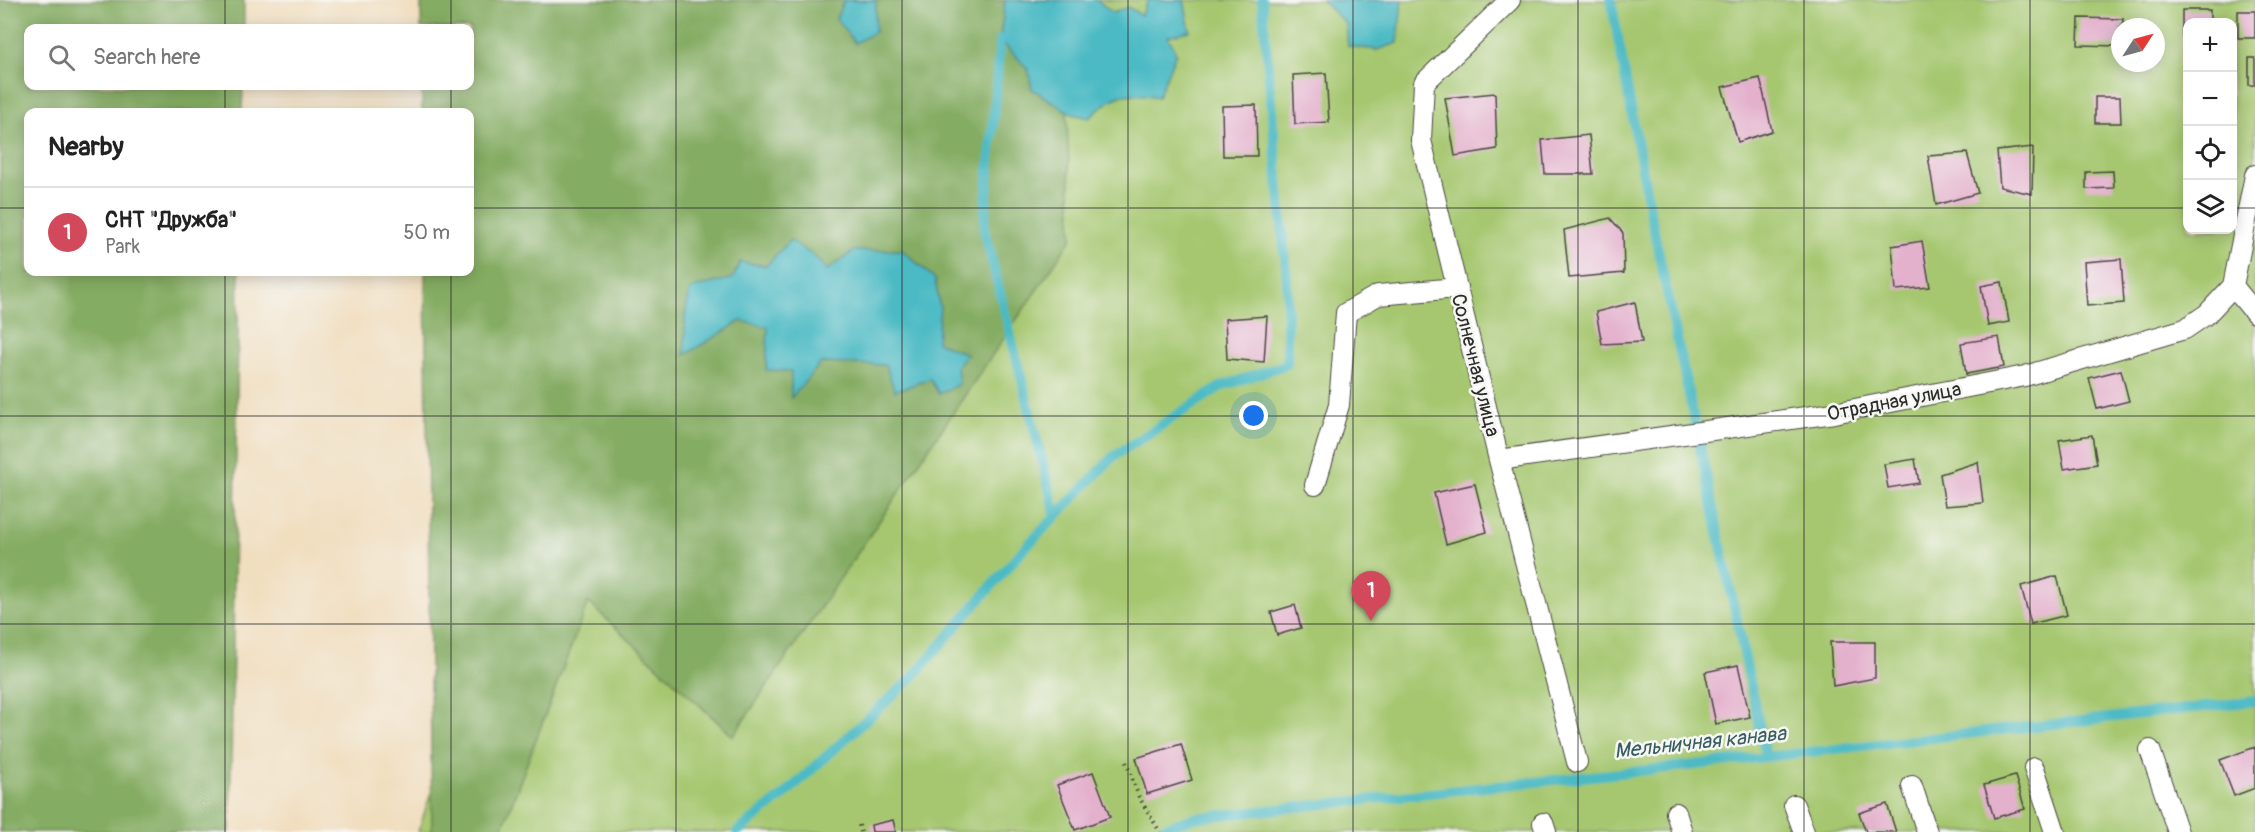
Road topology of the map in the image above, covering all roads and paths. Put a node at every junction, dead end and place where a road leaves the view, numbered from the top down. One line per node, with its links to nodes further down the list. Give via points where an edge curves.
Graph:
1 (1510, 0): 4 (lane, Солнечная улица, via 1424,83 1421,140)
2 (2255, 175): 3 (lane)
3 (2233, 286): 5 (lane); 6 (lane, Отрадная улица, via 2207,314 2185,329 2025,376 1834,413)
4 (1457, 288): 6 (lane, Солнечная улица); 7 (lane, via 1378,296 1346,313 1339,405)
5 (2255, 314)
6 (1499, 460): 10 (lane, Солнечная улица)
7 (1316, 485)
8 (2150, 750): 20 (lane)
9 (1126, 762): 16 (path, via 1139,797)
10 (1577, 762)
11 (2034, 768): 19 (lane)
12 (1912, 786): 18 (lane)
13 (1794, 805): 17 (lane)
14 (859, 825): 15 (path)
15 (861, 832)
16 (1160, 832)
17 (1804, 832)
18 (1927, 832)
19 (2055, 832)
20 (2178, 832)

